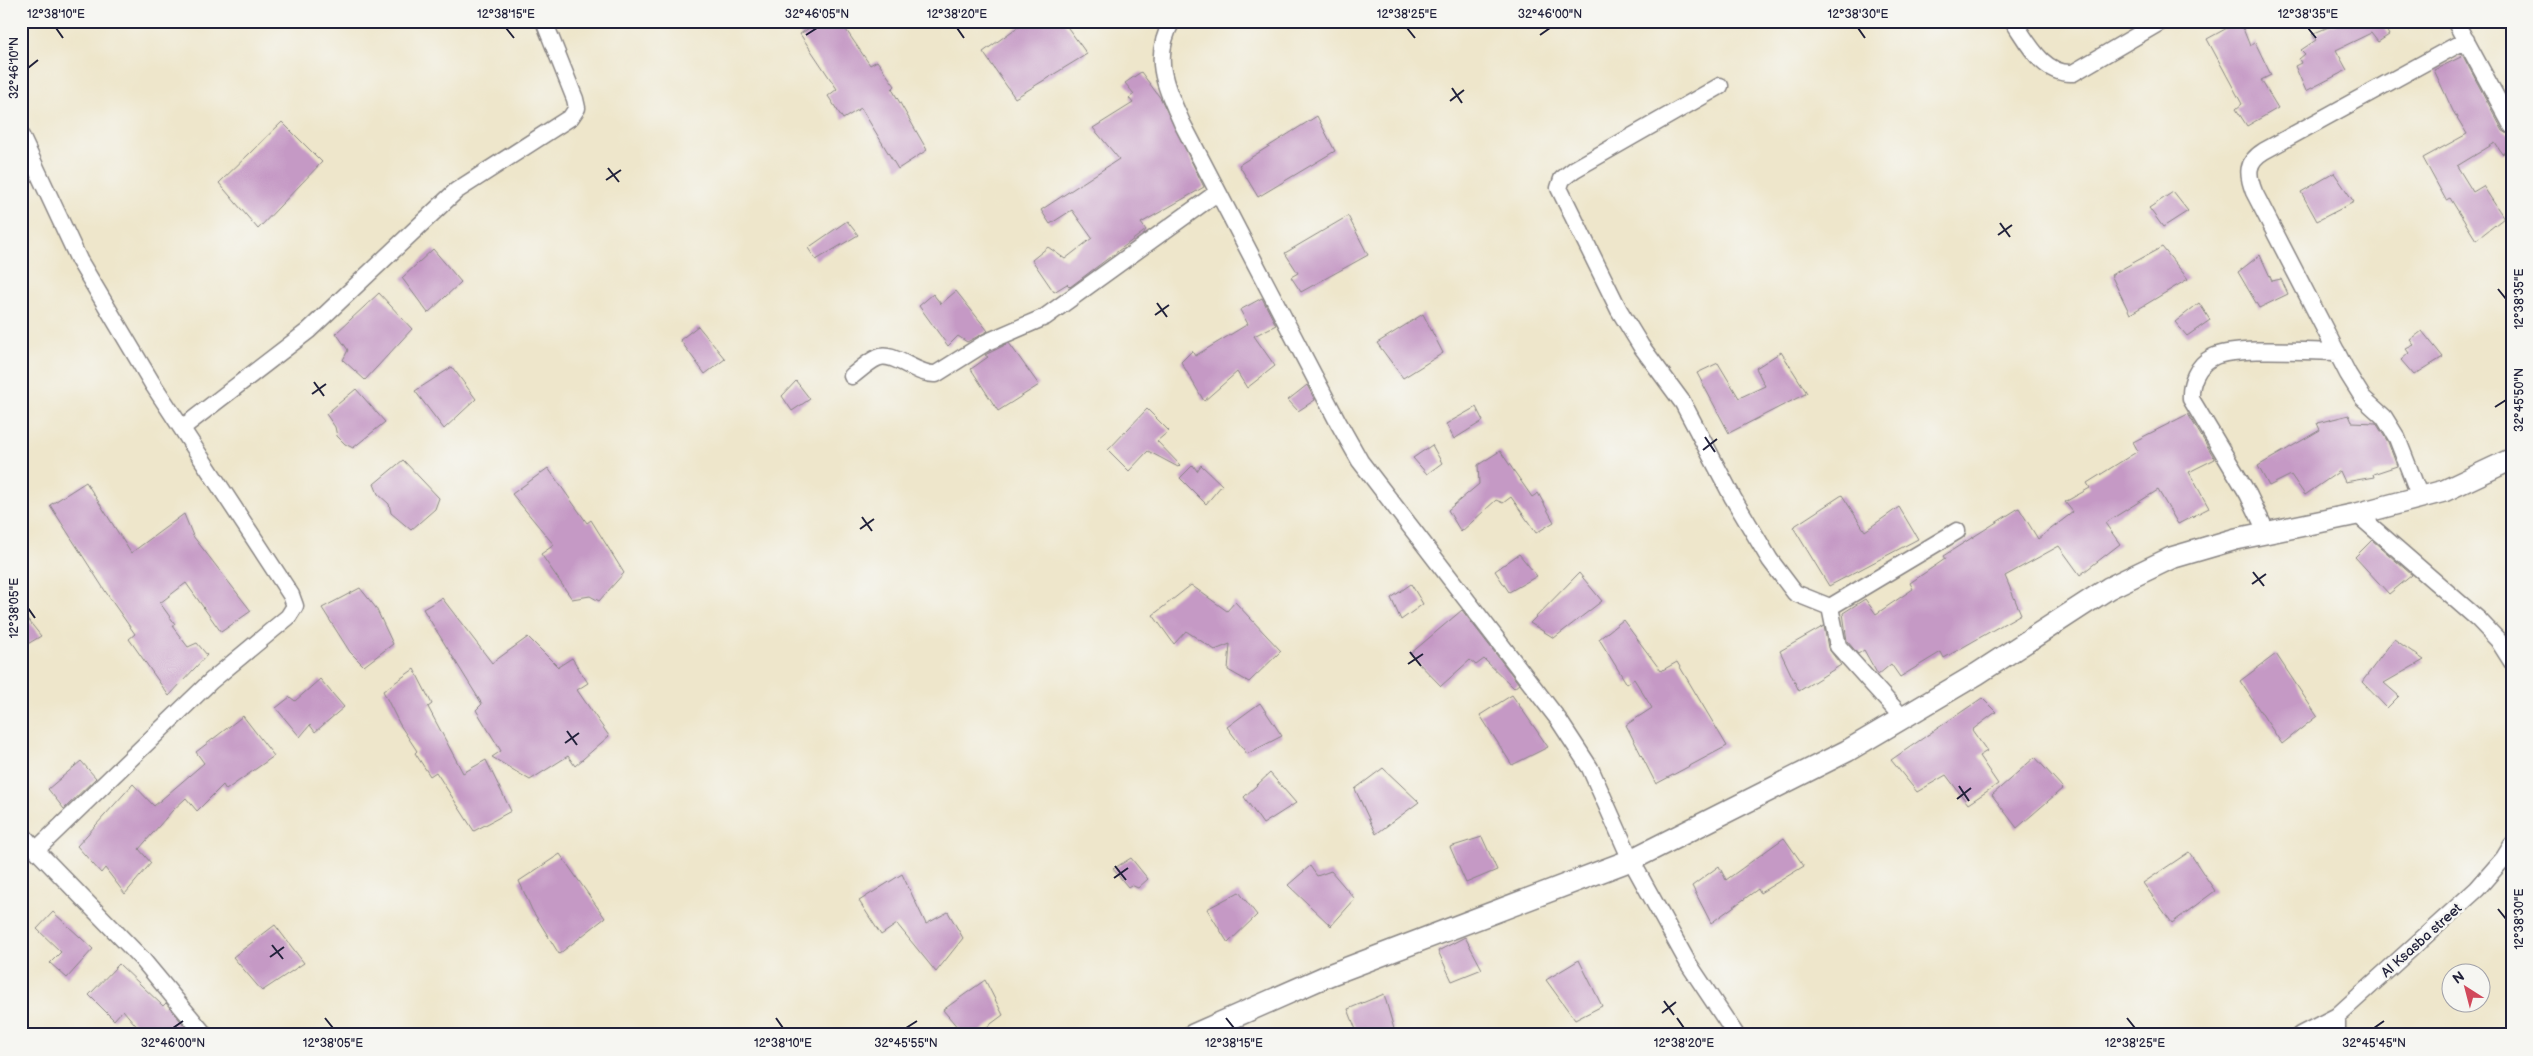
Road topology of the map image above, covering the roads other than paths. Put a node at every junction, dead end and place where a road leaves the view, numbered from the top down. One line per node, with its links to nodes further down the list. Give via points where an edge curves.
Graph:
1 (544, 21): 13 (street, via 575,99 577,108 571,117 456,192 308,331)
2 (1172, 21): 10 (street, via 1164,36 1160,57 1165,85)
3 (2013, 21): 4 (street, via 2038,58 2062,74 2073,73)
4 (2162, 21)
5 (2455, 21): 6 (street)
6 (2466, 40): 8 (street); 11 (street, via 2264,151 2249,167 2254,192)
7 (1720, 86): 19 (street, via 1575,169 1562,179 1559,188 1619,310 1683,403 1770,560 1795,593)
8 (2512, 126)
9 (21, 136): 13 (street, via 79,260 152,384)
10 (1218, 192): 12 (street, via 1045,317 987,342 936,374 926,375 887,356 878,357); 25 (street, via 1360,461 1558,719 1590,768)
11 (2337, 352): 15 (street, via 2363,398 2384,417 2397,438); 18 (street, via 2230,352 2205,363 2190,386 2191,399 2248,494)
12 (852, 376)
13 (182, 428): 24 (street, via 291,595 295,606 288,617 211,681)
14 (2512, 459): 15 (street, via 2444,491)
15 (2420, 498): 16 (street)
16 (2357, 514): 18 (street); 20 (street, via 2478,619 2498,640)
17 (1957, 531): 19 (street)
18 (2267, 533): 21 (street, via 2171,558 2139,572 1943,695)
19 (1830, 606): 21 (street, via 1838,646)
20 (2512, 662)
21 (1902, 717): 25 (street, via 1847,751)
22 (21, 833): 24 (street)
23 (2512, 845): 26 (street, Al Ksasba street, via 2477,890)
24 (36, 850): 27 (street, via 142,959)
25 (1631, 860): 28 (street, via 1329,975); 29 (street, via 1688,964)
26 (2337, 1016): 30 (street, Al Ksasba street); 31 (street)
27 (205, 1035)
28 (1193, 1035)
29 (1736, 1035)
30 (2300, 1035)
31 (2337, 1035)

